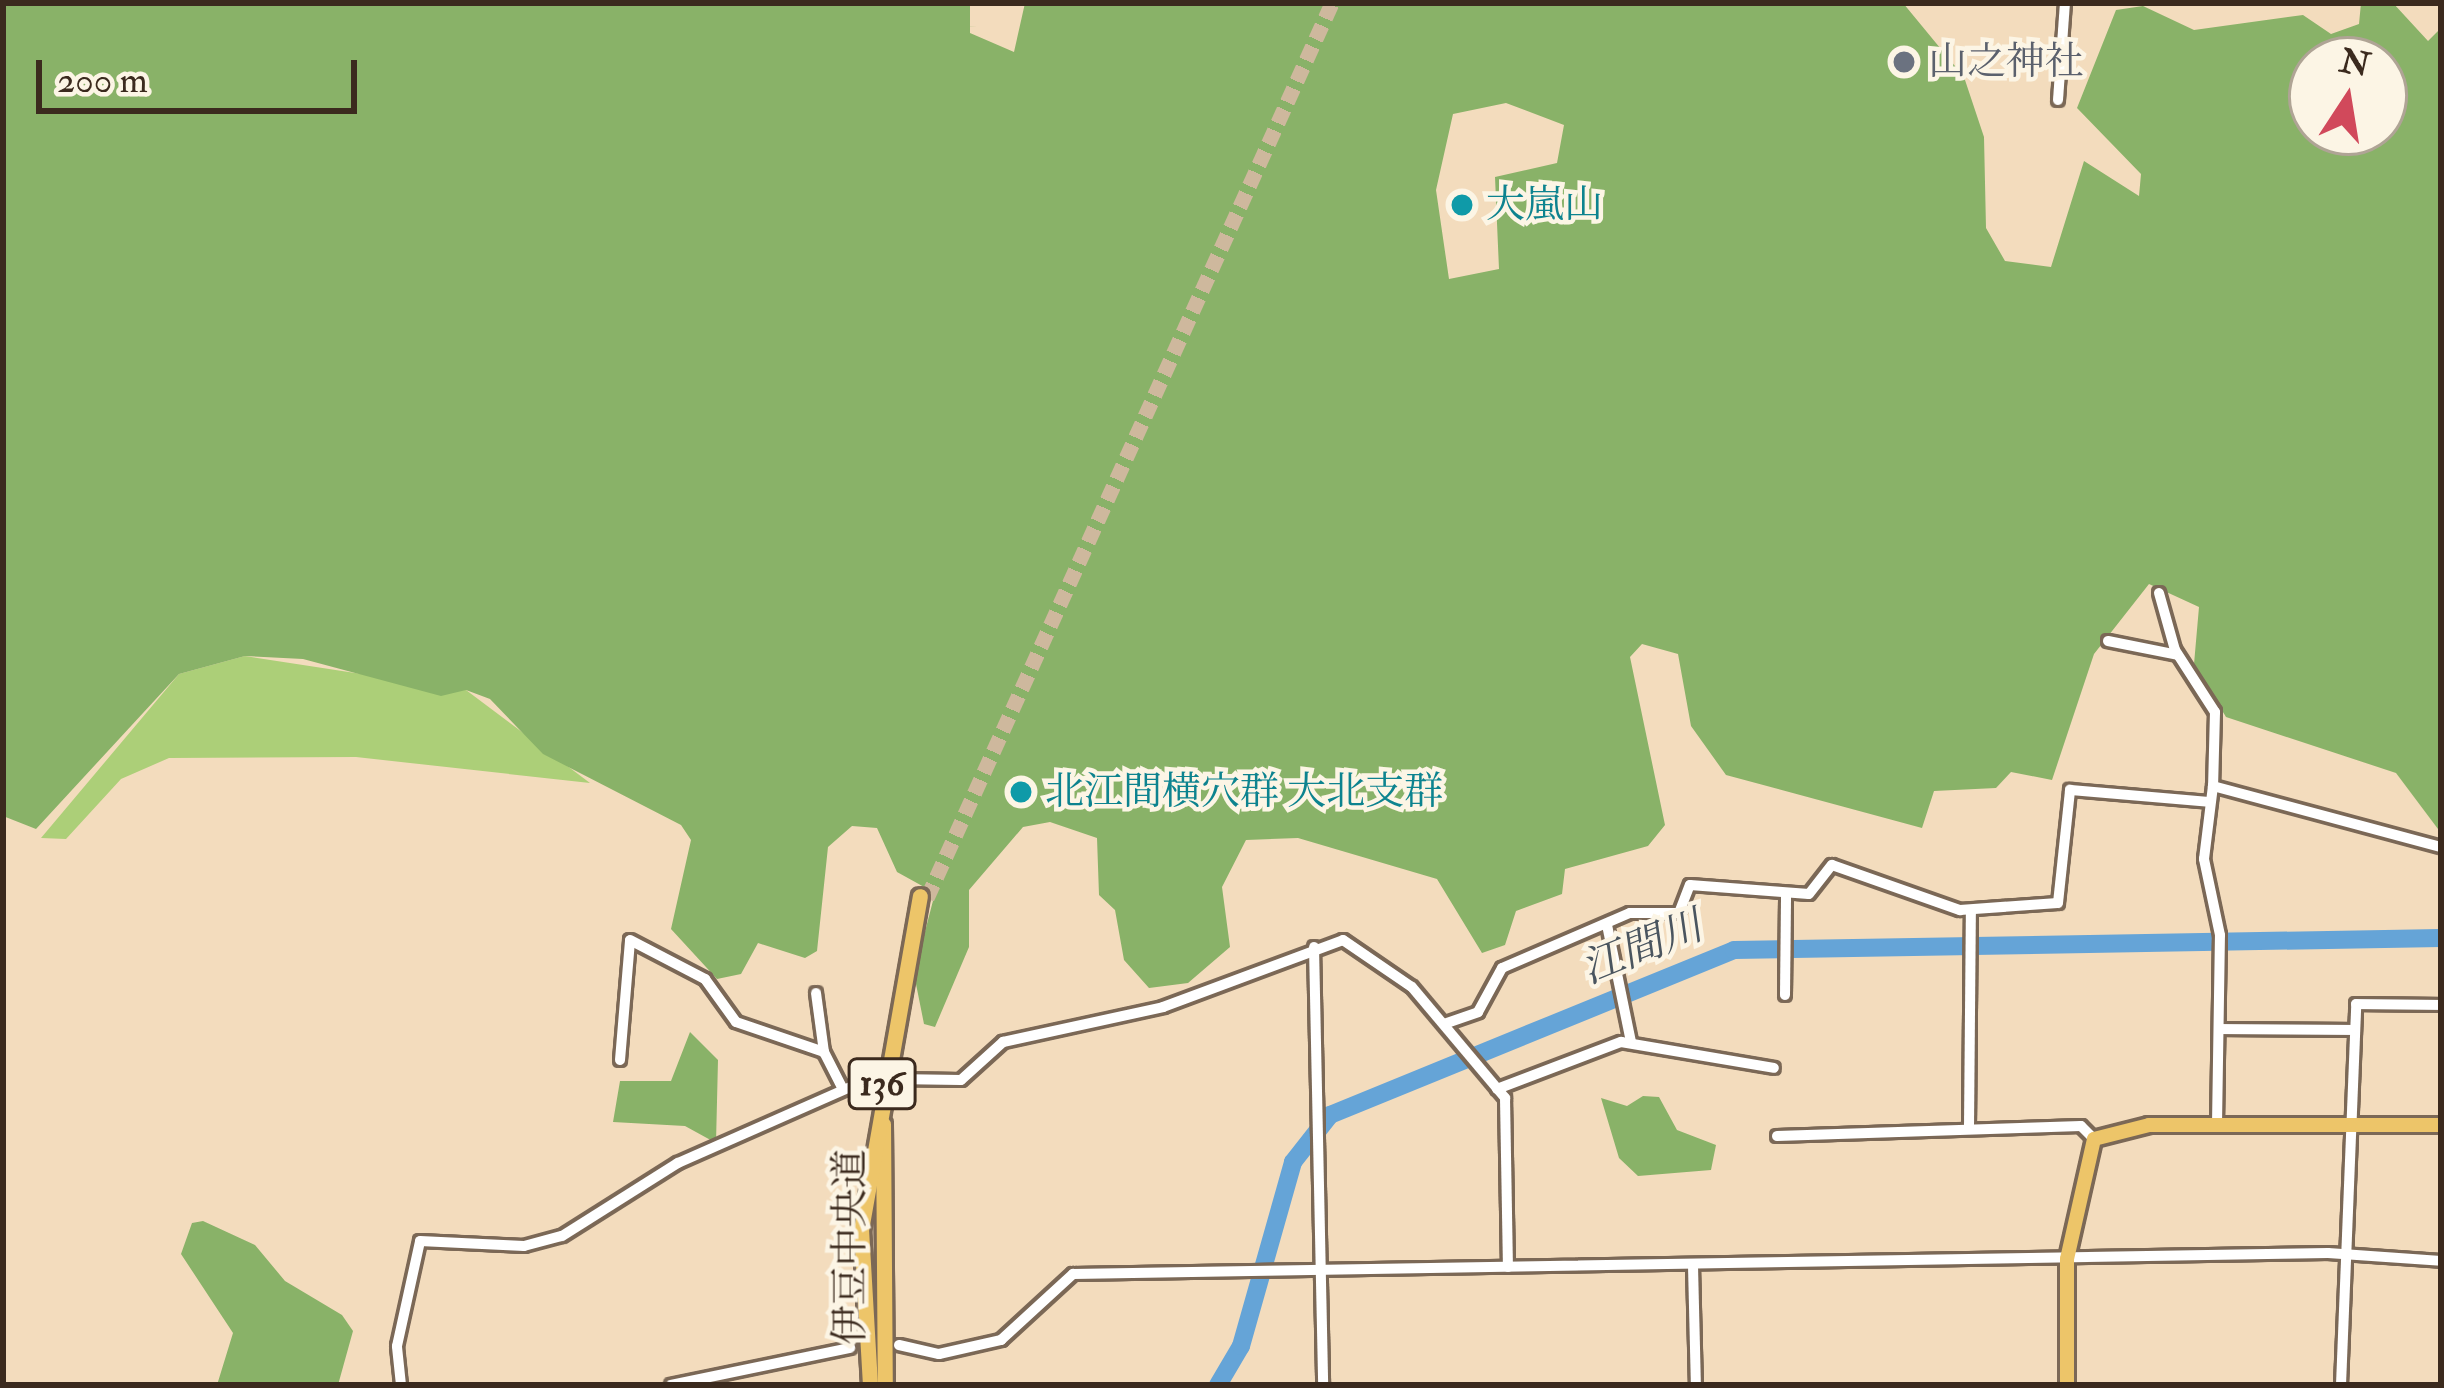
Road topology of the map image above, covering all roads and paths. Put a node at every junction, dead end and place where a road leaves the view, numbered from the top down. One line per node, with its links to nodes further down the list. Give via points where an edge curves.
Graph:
1 (2065, 3): 2 (street)
2 (2058, 100)
3 (2158, 593): 5 (street)
4 (2108, 640): 5 (street)
5 (2178, 655): 6 (street, via 2215,712)
6 (2213, 786): 7 (street); 8 (street)
7 (2210, 802): 10 (street, via 2071,790 2058,903); 17 (street, via 2204,859 2220,941)
8 (2441, 847)
9 (1786, 893): 10 (street, via 1812,893 1838,865); 11 (street, via 1690,885 1679,913); 14 (street)
10 (1970, 912): 30 (street)
11 (1607, 925): 16 (street, via 1502,968 1478,1012); 19 (street)
12 (1313, 947): 16 (street, via 1350,943); 24 (street, via 1176,1004 1004,1042 961,1080); 38 (street)
13 (816, 993): 20 (street)
14 (1785, 995)
15 (2441, 1005): 18 (street, via 2356,1004)
16 (1444, 1024): 26 (street)
17 (2219, 1029): 18 (street); 27 (street)
18 (2354, 1030): 29 (street)
19 (1631, 1042): 22 (street); 26 (street)
20 (824, 1052): 21 (street, via 736,1022 705,979 630,940); 25 (street)
21 (620, 1060)
22 (1774, 1068)
23 (875, 1076): 25 (street)
24 (893, 1079)
25 (842, 1087): 42 (street, via 678,1163 562,1236 524,1246 420,1240 395,1359)
26 (1497, 1089): 37 (street, via 1508,1119)
27 (2217, 1124): 29 (main road); 32 (main road)
28 (2441, 1125): 29 (main road)
29 (2350, 1126): 33 (street)
30 (1969, 1127): 31 (street); 32 (street, via 2081,1126)
31 (1777, 1136)
32 (2094, 1139): 34 (main road)
33 (2346, 1253): 34 (street); 35 (street); 48 (street)
34 (2067, 1259): 36 (street); 47 (main road)
35 (2441, 1261)
36 (1693, 1266): 37 (street); 46 (street)
37 (1508, 1268): 38 (street)
38 (1320, 1271): 39 (street, via 1073,1274 1001,1340 939,1354); 45 (street)
39 (899, 1346)
40 (850, 1348): 43 (street)
41 (868, 1381): 44 (highway, 伊豆中央道 / 136, via 861,1230 923,897 885,1093 885,1364)
42 (401, 1385)
43 (671, 1385)
44 (887, 1385)
45 (1323, 1385)
46 (1696, 1385)
47 (2067, 1385)
48 (2341, 1385)

